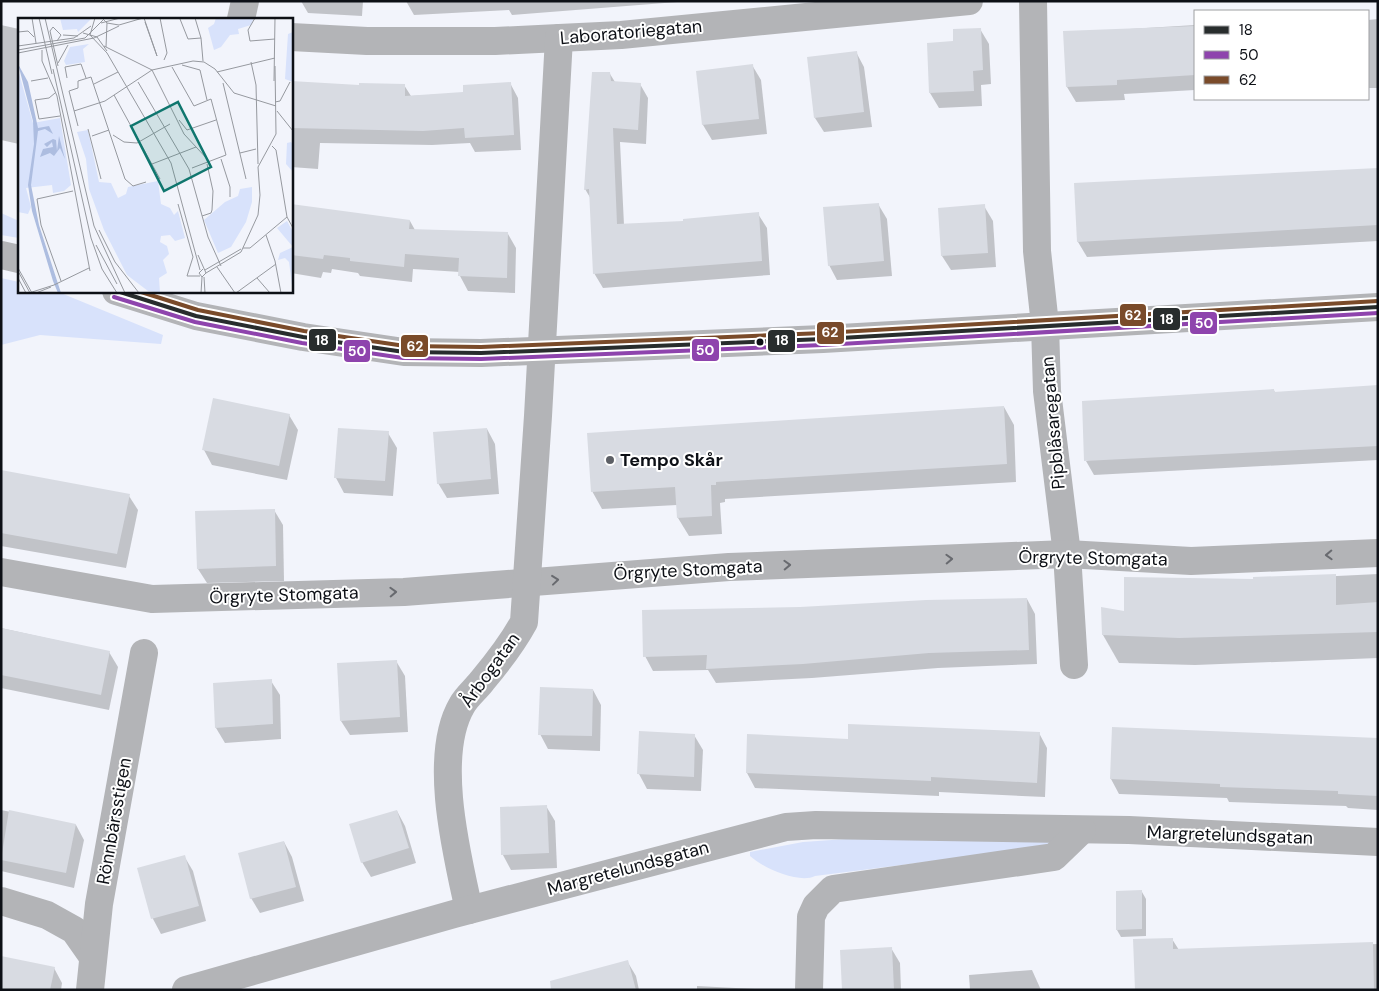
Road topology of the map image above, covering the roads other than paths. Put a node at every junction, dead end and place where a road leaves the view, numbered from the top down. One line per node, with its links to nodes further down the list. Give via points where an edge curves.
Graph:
1 (245, 1): 4 (street)
2 (969, 1): 6 (street, Laboratoriegatan, via 621,35)
3 (1033, 1): 11 (street, Pipblåsaregatan, via 1038,251)
4 (241, 18)
5 (292, 38): 6 (street, Laboratoriegatan, via 495,41)
6 (559, 38): 12 (street, Årbogatan)
7 (1, 255): 8 (street)
8 (18, 260)
9 (119, 292): 12 (street, via 196,316 394,351 481,353)
10 (1378, 307): 11 (street)
11 (1045, 325): 12 (street, via 823,339); 14 (street, Pipblåsaregatan, via 1047,391)
12 (542, 350): 16 (street, Årbogatan)
13 (1378, 553): 14 (street, Örgryte Stomgata, one-way to 14, via 1191,561)
14 (1067, 554): 16 (street, Örgryte Stomgata, one-way to 14, via 729,567); 18 (street, Pipblåsaregatan)
15 (1, 572): 16 (street, Örgryte Stomgata, one-way to 16, via 152,599 404,592)
16 (527, 583): 22 (street, Årbogatan, via 524,622 510,647 462,705 450,737 448,777 454,842)
17 (144, 653): 23 (street, Rönnbärsstigen, via 99,904)
18 (1074, 665)
19 (1082, 830): 20 (street, Margretelundsgatan); 22 (street, Margretelundsgatan, via 786,827); 26 (street, via 1054,857 833,890 816,906 811,917)
20 (1378, 842)
21 (1, 901): 23 (street, via 47,915 74,930)
22 (469, 910): 25 (street, Margretelundsgatan)
23 (93, 956): 24 (street, Rönnbärsstigen)
24 (90, 990)
25 (186, 990)
26 (809, 990)

